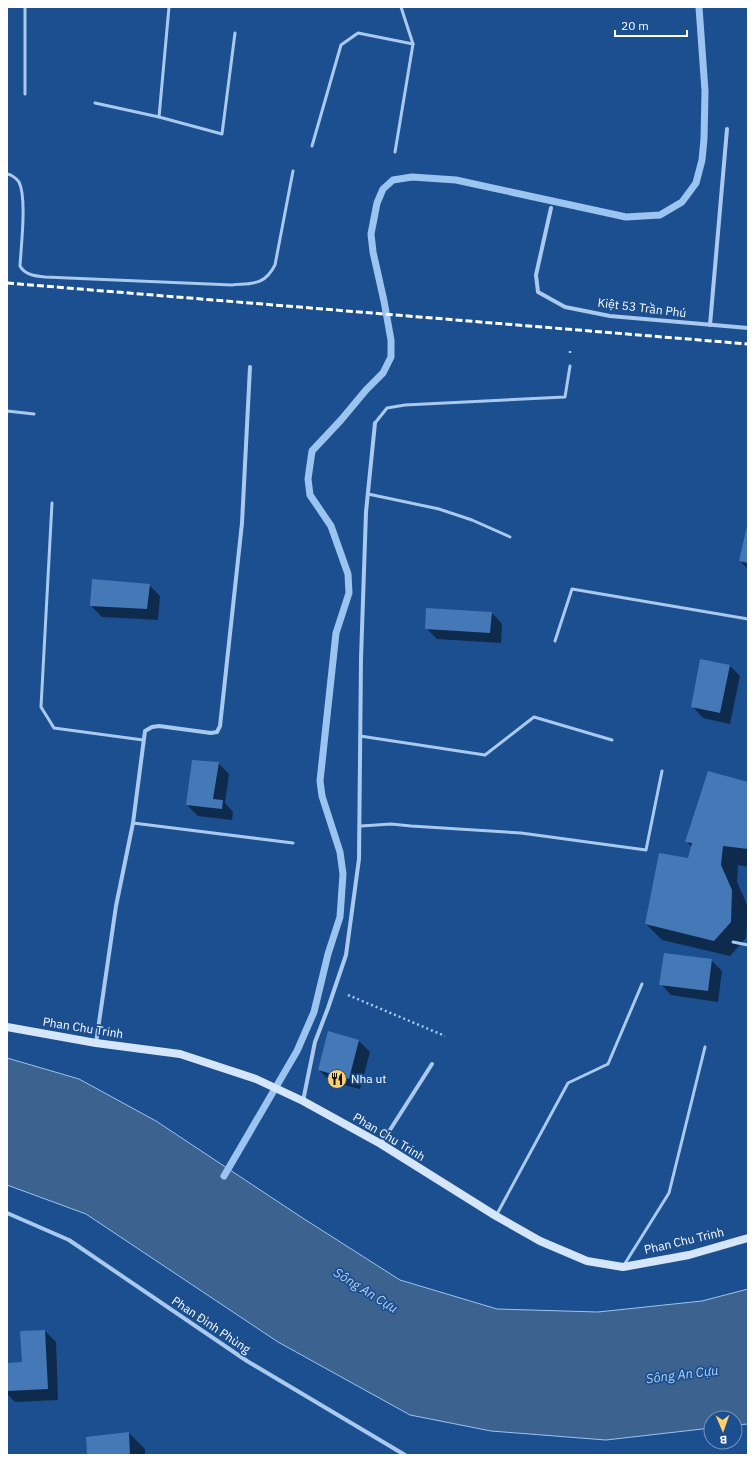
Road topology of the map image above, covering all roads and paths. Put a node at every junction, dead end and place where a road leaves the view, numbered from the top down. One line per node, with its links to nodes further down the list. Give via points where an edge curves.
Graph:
1 (25, 7): 6 (lane)
2 (169, 7): 8 (lane)
3 (400, 7): 5 (lane)
4 (235, 33): 8 (lane, via 222,134)
5 (413, 44): 10 (lane, via 358,33 341,45); 11 (lane)
6 (25, 94)
7 (95, 103): 8 (lane)
8 (159, 117)
9 (727, 130): 15 (street)
10 (312, 146)
11 (395, 152)
12 (293, 171): 13 (lane, via 275,265 271,273 264,280 232,285 45,277 28,274 20,266 23,198 19,181)
13 (7, 174)
14 (550, 208): 15 (street, Kiệt 53 Trần Phú, via 536,275 538,292 565,307 602,314)
15 (710, 325): 16 (street, Kiệt 53 Trần Phú)
16 (748, 328)
17 (250, 366): 28 (street, via 242,523 220,726 217,732 211,734 152,727 145,731)
18 (570, 366): 21 (lane, via 565,398 405,405 386,408)
19 (7, 411): 20 (lane)
20 (34, 414)
21 (375, 422): 22 (street)
22 (368, 494): 24 (lane, via 439,509); 27 (street, via 360,658)
23 (52, 503): 28 (lane, via 41,707 54,728)
24 (510, 537)
25 (748, 619): 26 (lane, via 572,589)
26 (555, 641)
27 (360, 736): 29 (lane, via 485,756 534,717); 32 (street)
28 (143, 740): 31 (street)
29 (612, 740)
30 (662, 771): 32 (lane, via 646,850 521,833 391,824)
31 (133, 823): 33 (lane); 40 (street, via 118,898)
32 (361, 826): 37 (street, via 346,955)
33 (292, 843)
34 (733, 942): 35 (lane)
35 (748, 945)
36 (642, 984): 46 (lane, via 608,1064 568,1083)
37 (335, 989): 39 (path); 43 (street, via 315,1042)
38 (7, 1027): 40 (street, Phan Chu Trinh)
39 (445, 1036)
40 (96, 1043): 43 (street, Phan Chu Trinh, via 180,1054 256,1079)
41 (705, 1047): 48 (lane, via 669,1193)
42 (432, 1064): 44 (street)
43 (303, 1101): 44 (street, Phan Chu Trinh)
44 (381, 1144): 46 (street, Phan Chu Trinh)
45 (7, 1213): 49 (street, Phan Đình Phùng, via 69,1240 246,1361)
46 (496, 1216): 48 (street, Phan Chu Trinh, via 540,1241 586,1261)
47 (748, 1238): 48 (street, Phan Chu Trinh, via 689,1255)
48 (623, 1267)
49 (405, 1455)

